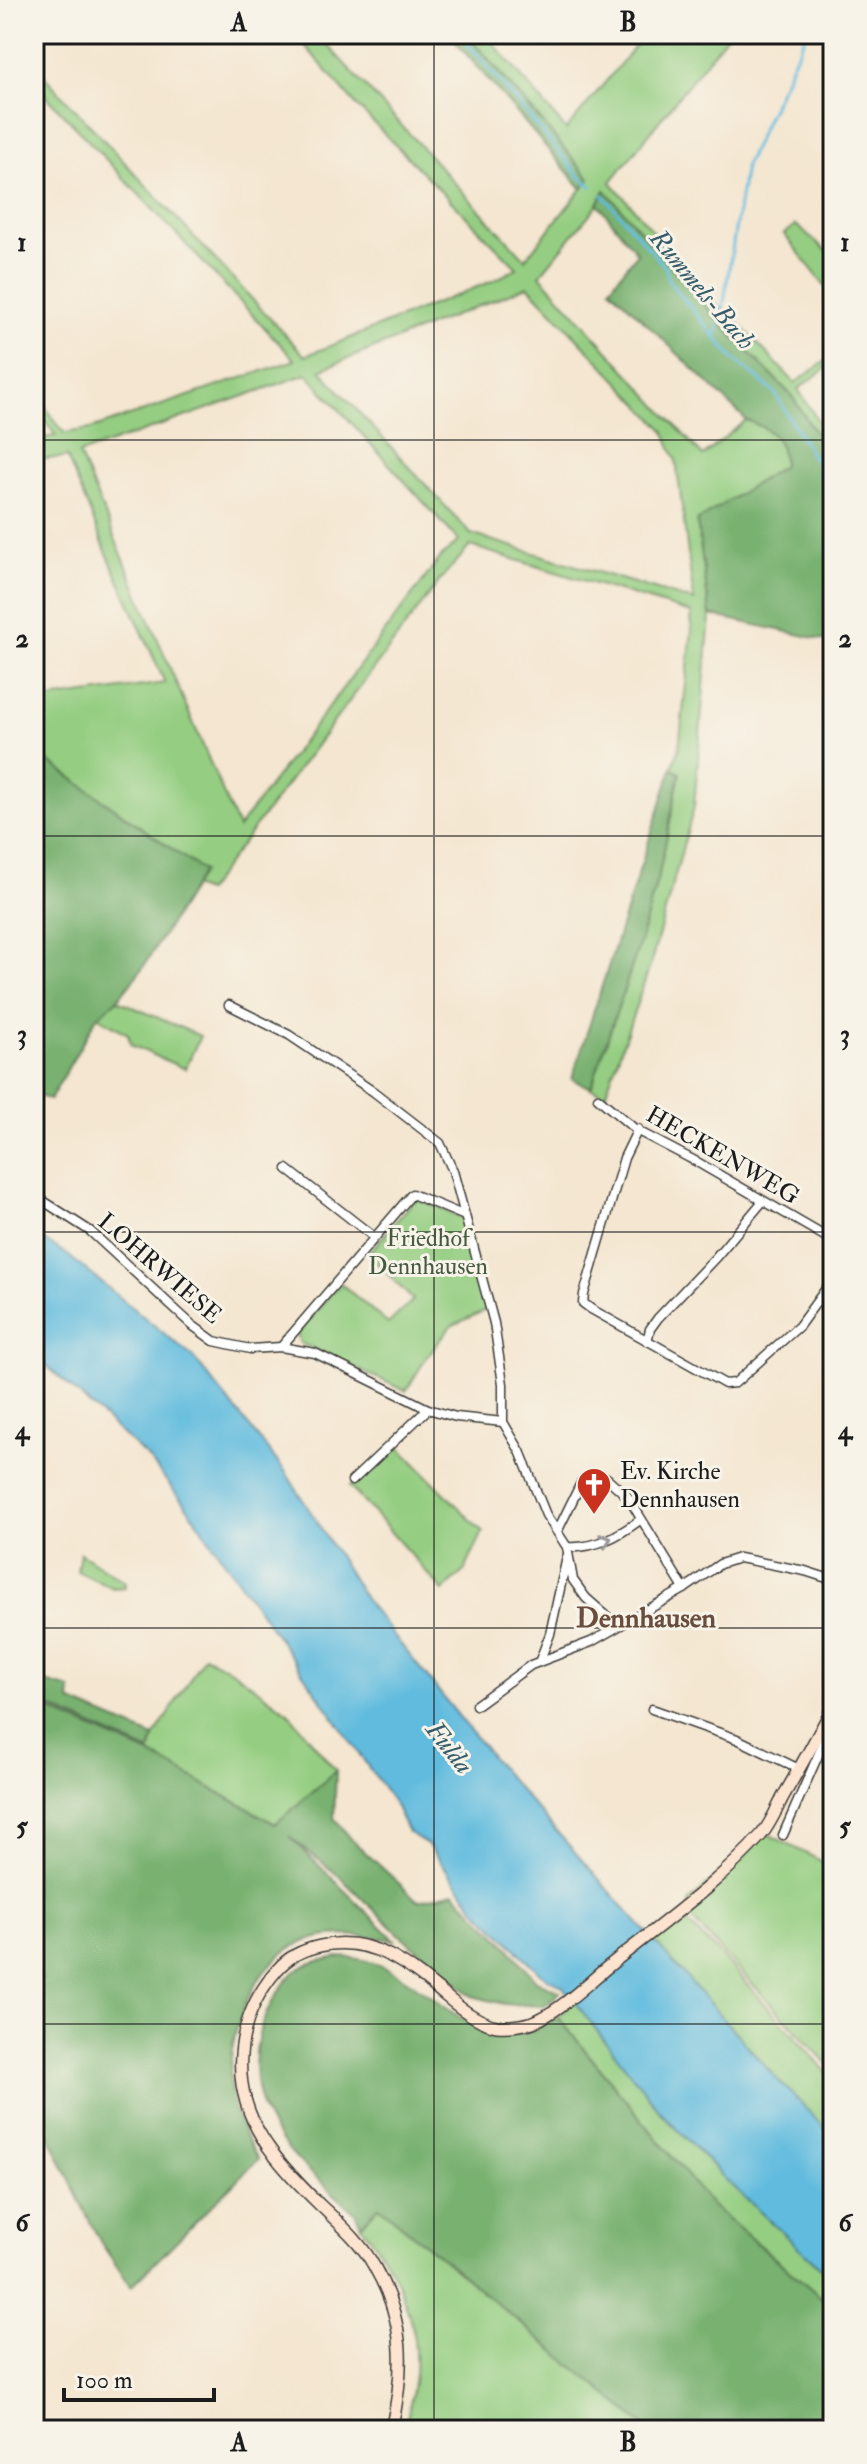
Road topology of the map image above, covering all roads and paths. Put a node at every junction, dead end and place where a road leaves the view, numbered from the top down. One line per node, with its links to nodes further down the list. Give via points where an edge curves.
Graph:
1 (229, 1005): 7 (street, via 289,1035 440,1143)
2 (598, 1098): 3 (street, HECKENWEG)
3 (638, 1129): 6 (street, HECKENWEG); 11 (street, via 620,1172 583,1303)
4 (287, 1169): 8 (street)
5 (34, 1195): 12 (street, LOHRWIESE, via 90,1231 214,1341 250,1349)
6 (763, 1201): 9 (street, HECKENWEG); 11 (street, via 658,1318)
7 (465, 1216): 8 (street, via 412,1194); 14 (street, via 500,1353)
8 (374, 1237): 12 (street)
9 (833, 1241)
10 (833, 1279): 11 (street, via 799,1326 735,1383 725,1384)
11 (647, 1341)
12 (281, 1347): 13 (street, LOHRWIESE, via 315,1353)
13 (428, 1409): 14 (street, LOHRWIESE); 15 (street)
14 (503, 1422): 17 (street)
15 (352, 1481)
16 (640, 1520): 17 (street, via 618,1487 590,1475); 18 (street, one-way to 16, via 614,1538); 21 (street)
17 (558, 1530): 18 (street)
18 (567, 1547): 19 (street)
19 (567, 1557): 22 (street, via 573,1580 586,1598); 23 (street)
20 (833, 1580): 21 (street, via 739,1558 720,1564)
21 (684, 1589): 22 (street)
22 (617, 1625): 23 (street, via 591,1642)
23 (540, 1660): 24 (street)
24 (476, 1705)
25 (652, 1709): 27 (street, via 737,1739)
26 (831, 1710): 27 (street); 28 (street, via 831,1726)
27 (799, 1769): 29 (street, via 764,1832 709,1885 537,2021 496,2026 460,2008 391,1955 370,1946 338,1942 301,1951 265,1985 242,2042 244,2101 275,2159 353,2236 389,2296 402,2359)
28 (783, 1835)
29 (391, 2430)

